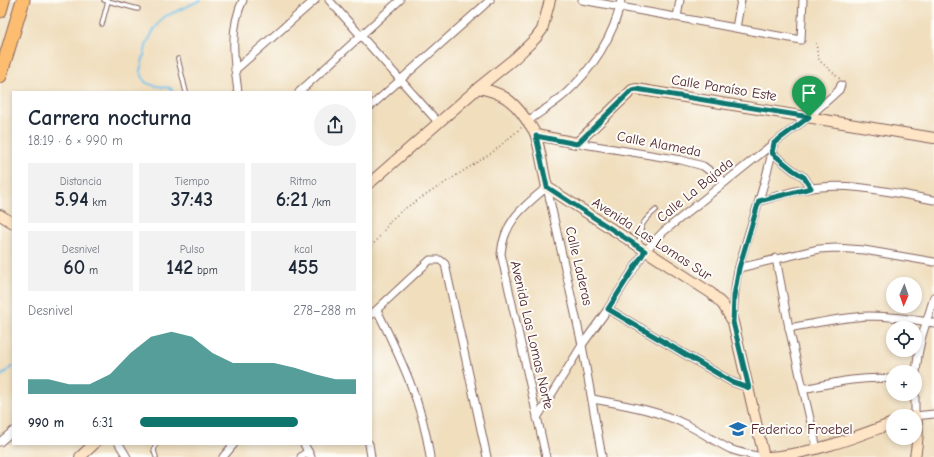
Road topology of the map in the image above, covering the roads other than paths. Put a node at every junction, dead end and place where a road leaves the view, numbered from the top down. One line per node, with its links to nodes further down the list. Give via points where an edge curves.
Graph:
1 (3, 0): 16 (highway)
2 (23, 0): 23 (highway)
3 (106, 0): 15 (lane); 18 (lane)
4 (243, 0): 22 (street, via 235,25)
5 (314, 0): 22 (street)
6 (329, 0): 20 (street)
7 (400, 0): 20 (street)
8 (490, 0): 24 (street)
9 (550, 0): 26 (street, via 542,30 535,39)
10 (582, 0): 14 (street)
11 (680, 0): 17 (street)
12 (741, 0): 19 (street)
13 (803, 0): 19 (street, via 801,40)
14 (621, 3): 17 (street); 32 (street, via 613,28 594,62 567,92)
15 (138, 9)
16 (0, 11)
17 (677, 17): 19 (street)
18 (102, 24)
19 (736, 28)
20 (362, 36): 24 (street); 29 (street)
21 (178, 59): 27 (lane)
22 (235, 70): 28 (street)
23 (0, 76)
24 (401, 79): 30 (street); 33 (street)
25 (841, 85): 31 (street, Calle La Bajada, via 839,90)
26 (478, 88): 32 (street, Calle Laderas, via 496,92 508,99 518,107); 33 (street)
27 (186, 91)
28 (238, 91)
29 (300, 91)
30 (372, 105)
31 (809, 117): 35 (street, Calle Paraíso Este); 36 (street, Calle La Bajada); 37 (street, Calle Paraíso Este, via 636,89)
32 (528, 121): 34 (street, Calle Laderas)
33 (438, 122): 39 (street)
34 (536, 136): 37 (street, Calle Alameda); 41 (street, Calle Laderas)
35 (934, 138)
36 (774, 143): 38 (street); 40 (street, Calle La Bajada)
37 (577, 144): 40 (street, Calle Alameda, via 681,160 703,166)
38 (772, 153): 42 (street, via 804,177); 44 (street)
39 (372, 181)
40 (725, 182): 48 (street, Calle La Bajada)
41 (547, 187): 48 (street, Avenida Las Lomas Sur); 60 (street, Calle Laderas); 68 (street, Avenida Las Lomas Norte, via 516,215 506,233 501,254)
42 (811, 188): 43 (street, via 848,187); 44 (street)
43 (934, 200)
44 (759, 201): 51 (street)
45 (656, 210): 48 (lane, via 643,222 640,230)
46 (0, 215): 47 (street)
47 (12, 221)
48 (642, 249): 53 (street, Calle La Bajada); 56 (street, Avenida Las Lomas Sur, via 711,293 723,305)
49 (776, 258): 50 (street, via 836,248); 51 (street); 59 (street)
50 (934, 262)
51 (739, 268): 56 (street)
52 (934, 297): 57 (street)
53 (608, 309): 60 (street, Calle La Bajada); 63 (street, via 732,382)
54 (377, 310): 55 (street); 86 (street, via 407,374 422,419); 87 (street, via 430,260 440,260 445,264)
55 (372, 314)
56 (733, 322): 63 (street, Avenida Las Lomas Sur)
57 (926, 322): 58 (street); 59 (street, via 868,316); 61 (street)
58 (934, 323)
59 (790, 328): 64 (street)
60 (582, 345): 65 (street, Calle Laderas); 68 (street, Calle La Bajada)
61 (917, 365)
62 (886, 378): 64 (street, via 857,380)
63 (749, 388): 90 (street, Avenida Las Lomas Sur)
64 (803, 389): 78 (street)
65 (593, 399): 89 (street, Calle Laderas); 90 (street, via 662,414 688,425 730,449)
66 (934, 414): 67 (street)
67 (922, 415)
68 (537, 418): 88 (street, Avenida Las Lomas Norte)
69 (886, 425): 78 (street)
70 (12, 432): 71 (street)
71 (0, 442)
72 (93, 445): 80 (street)
73 (120, 445): 81 (street)
74 (156, 445): 82 (lane)
75 (233, 445): 83 (street)
76 (369, 445): 85 (street)
77 (917, 445): 92 (street)
78 (817, 449): 91 (street)
79 (308, 451): 84 (street)
80 (80, 457)
81 (127, 457)
82 (156, 457)
83 (223, 457)
84 (301, 457)
85 (371, 457)
86 (430, 457)
87 (487, 457)
88 (546, 457)
89 (602, 457)
90 (763, 457)
91 (769, 457)
92 (915, 457)

